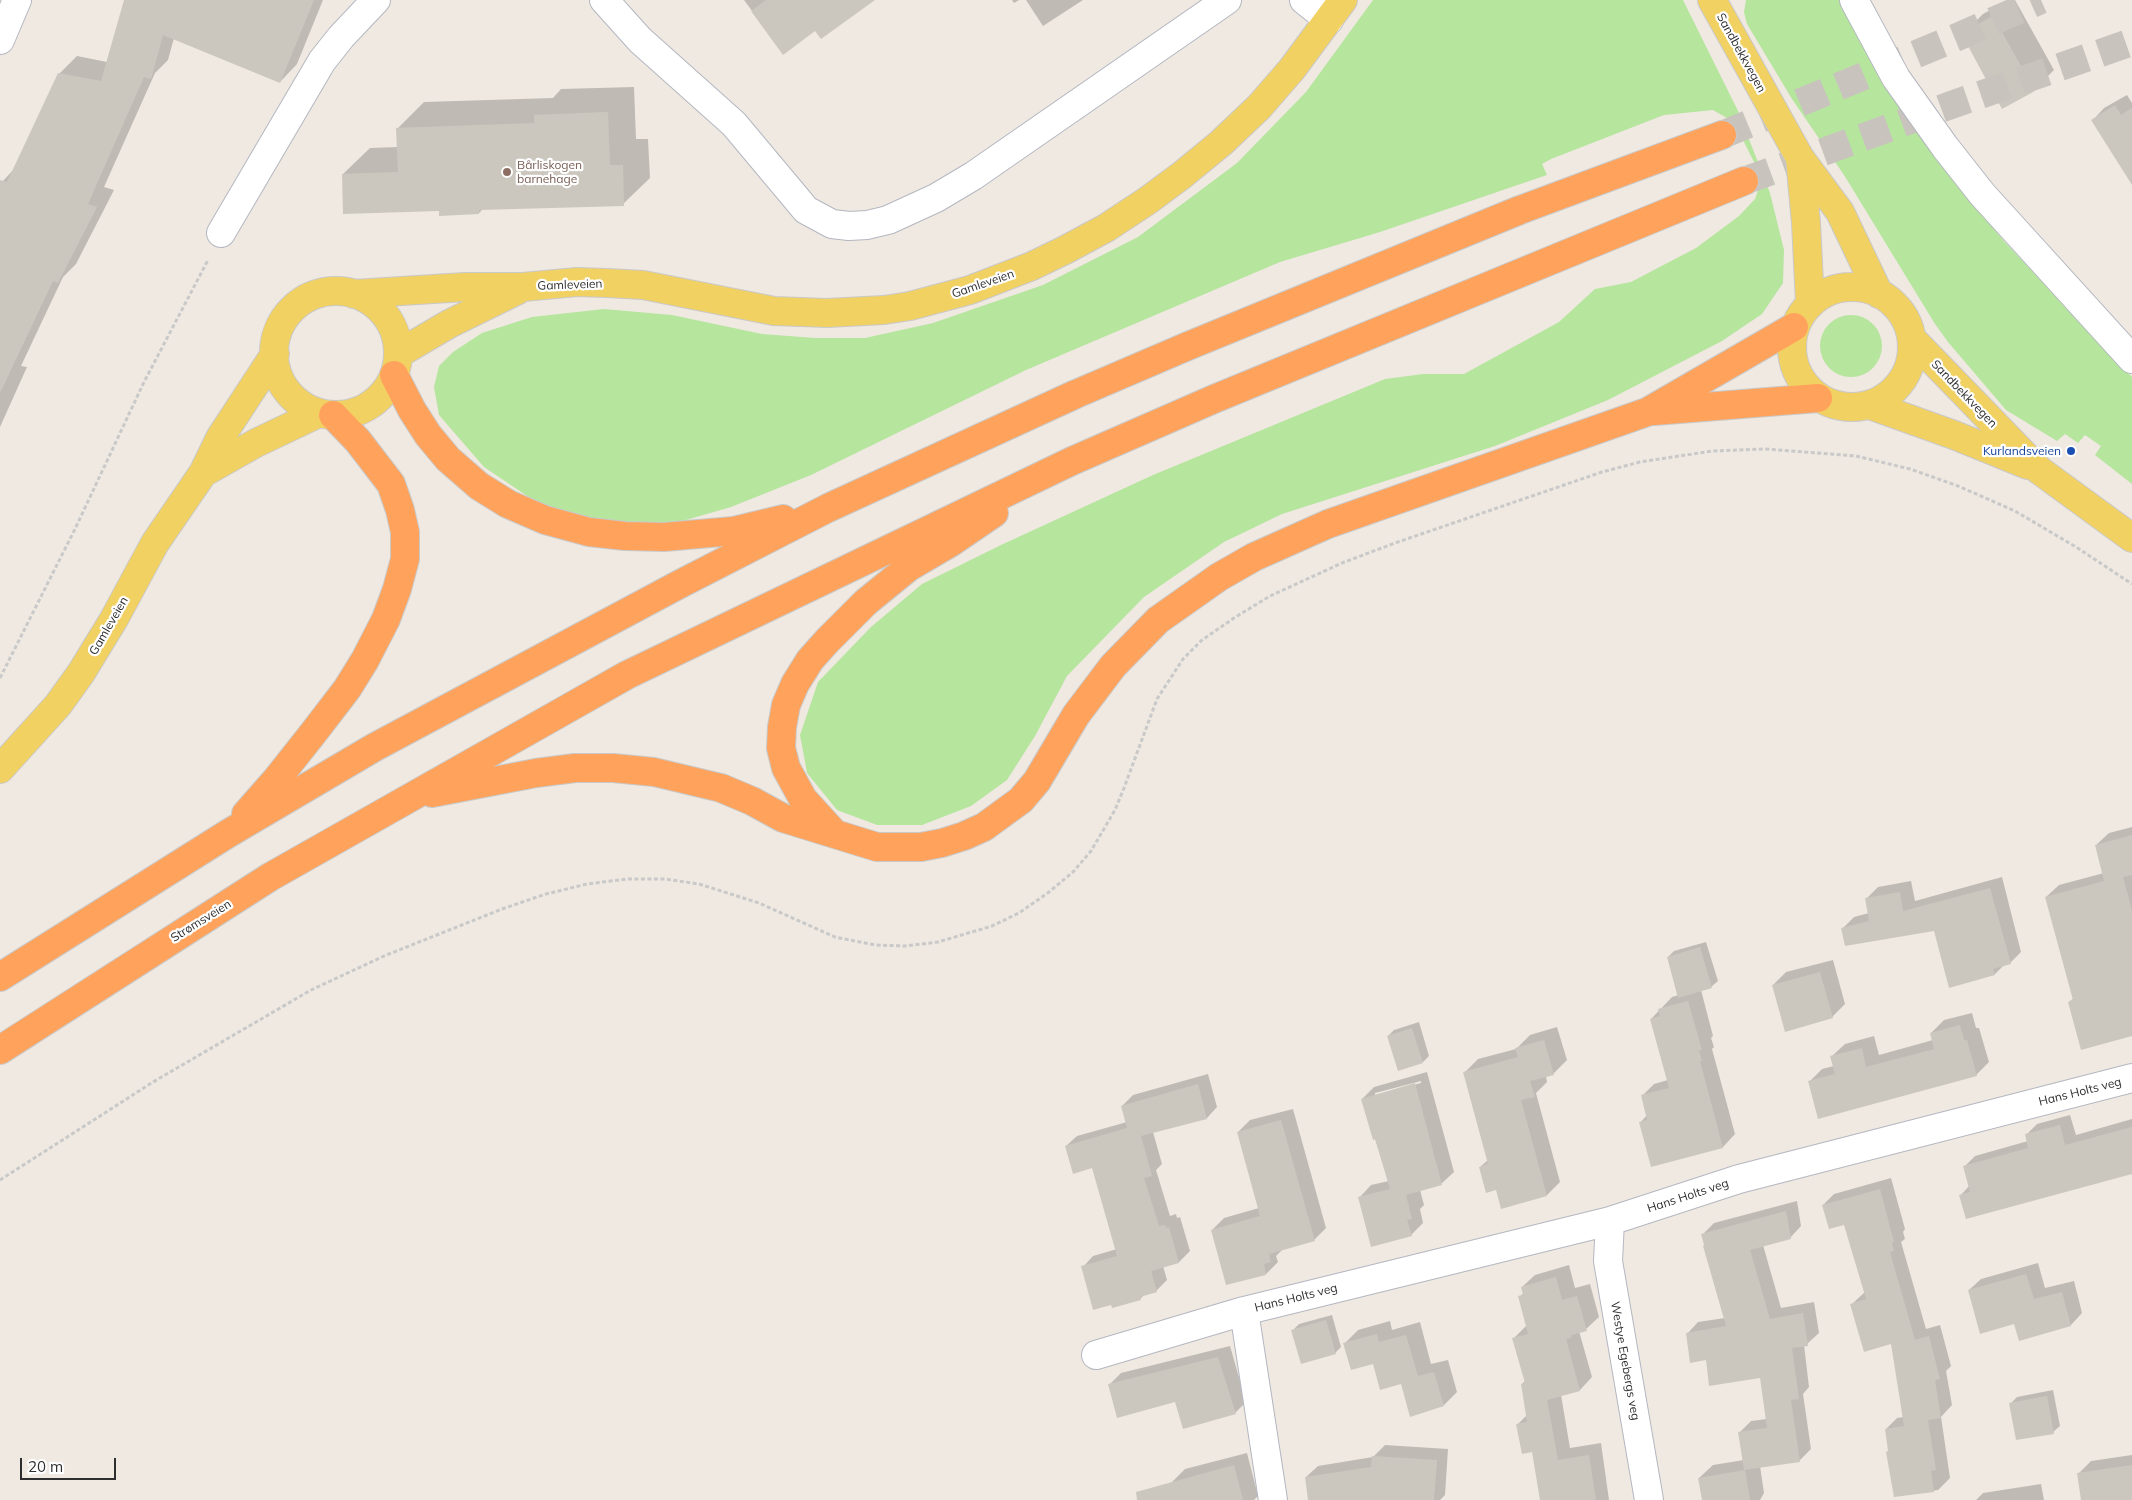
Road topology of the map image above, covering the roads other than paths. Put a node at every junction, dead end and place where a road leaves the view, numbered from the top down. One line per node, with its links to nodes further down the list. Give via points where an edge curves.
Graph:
1 (17, 0): 9 (street)
2 (376, 0): 13 (street, via 322,61)
3 (604, 0): 4 (street, via 640,40 734,124 806,210 832,224 849,226 897,217 973,176)
4 (1227, 0)
5 (1304, 0): 8 (street)
6 (1712, 0): 11 (main road, Sandbekkvegen)
7 (1854, 0): 21 (street, via 1896,78 1945,147 1982,194)
8 (1336, 10): 14 (main road, Gamleveien, via 1292,69 1258,107 1182,175 1122,217 1065,250 970,290 893,309 827,313 774,311 643,284 578,282)
9 (0, 40)
10 (1722, 135): 30 (highway, via 1520,210 1188,346)
11 (1800, 158): 16 (main road, Sandbekkvegen, via 1840,212); 17 (main road, Sandbekkvegen)
12 (1744, 181): 27 (highway, via 1214,399)
13 (221, 233)
14 (523, 287): 15 (main road, Gamleveien); 22 (main road, Gamleveien, via 449,324)
15 (354, 294): 20 (main road, via 321,293 292,310 282,322); 22 (main road, via 369,300 391,324 397,338)
16 (1879, 294): 17 (main road, via 1862,288 1843,287 1825,292); 19 (main road, via 1901,312)
17 (1810, 303): 18 (main road)
18 (1794, 327): 23 (main road, via 1791,346 1794,367); 25 (highway)
19 (1912, 339): 24 (main road, via 1912,356 1903,379 1886,398); 28 (main road, Sandbekkvegen)
20 (275, 354): 26 (main road, via 277,370 292,397 305,407); 29 (main road, Gamleveien, via 220,438)
21 (2132, 359)
22 (397, 365): 26 (main road, via 384,392 370,405 352,413); 30 (highway, via 417,418 448,459 508,504 545,520 589,532 664,537 733,531)
23 (1818, 398): 24 (main road, via 1835,406 1853,408); 25 (highway)
24 (1870, 405): 28 (main road, Sandbekkvegen)
25 (1647, 412): 35 (highway, via 1328,524 1254,557 1219,577 1158,620 1135,642 1091,694 1037,782 1021,800 984,827 942,843 900,848 877,846)
26 (326, 414): 29 (main road, Gamleveien, via 265,439); 34 (highway, via 358,441 391,484 405,532 405,559 382,628 347,689 276,780)
27 (1072, 461): 33 (highway, Strømsveien, via 627,675); 35 (highway, via 909,567 866,602 810,660 786,705 781,748 786,768 803,799)
28 (2039, 470): 31 (main road, Sandbekkvegen)
29 (203, 473): 32 (main road, Gamleveien, via 155,543 81,673 58,705)
30 (828, 508): 34 (highway, via 477,691)
31 (2132, 538)
32 (0, 769)
33 (406, 799): 35 (highway, via 575,768 613,768 654,772 721,788 783,818); 37 (highway, Strømsveien, via 270,877)
34 (229, 833): 36 (highway)
35 (834, 833)
36 (0, 977)
37 (0, 1050)
38 (2132, 1078): 39 (street, Hans Holts veg, via 1739,1179)
39 (1610, 1221): 40 (street, Hans Holts veg); 43 (street, Westye Egebergs veg, via 1608,1261)
40 (1244, 1311): 41 (street, Hans Holts veg); 42 (street, Hans Holts veg)
41 (1096, 1355)
42 (1273, 1500)
43 (1649, 1500)

